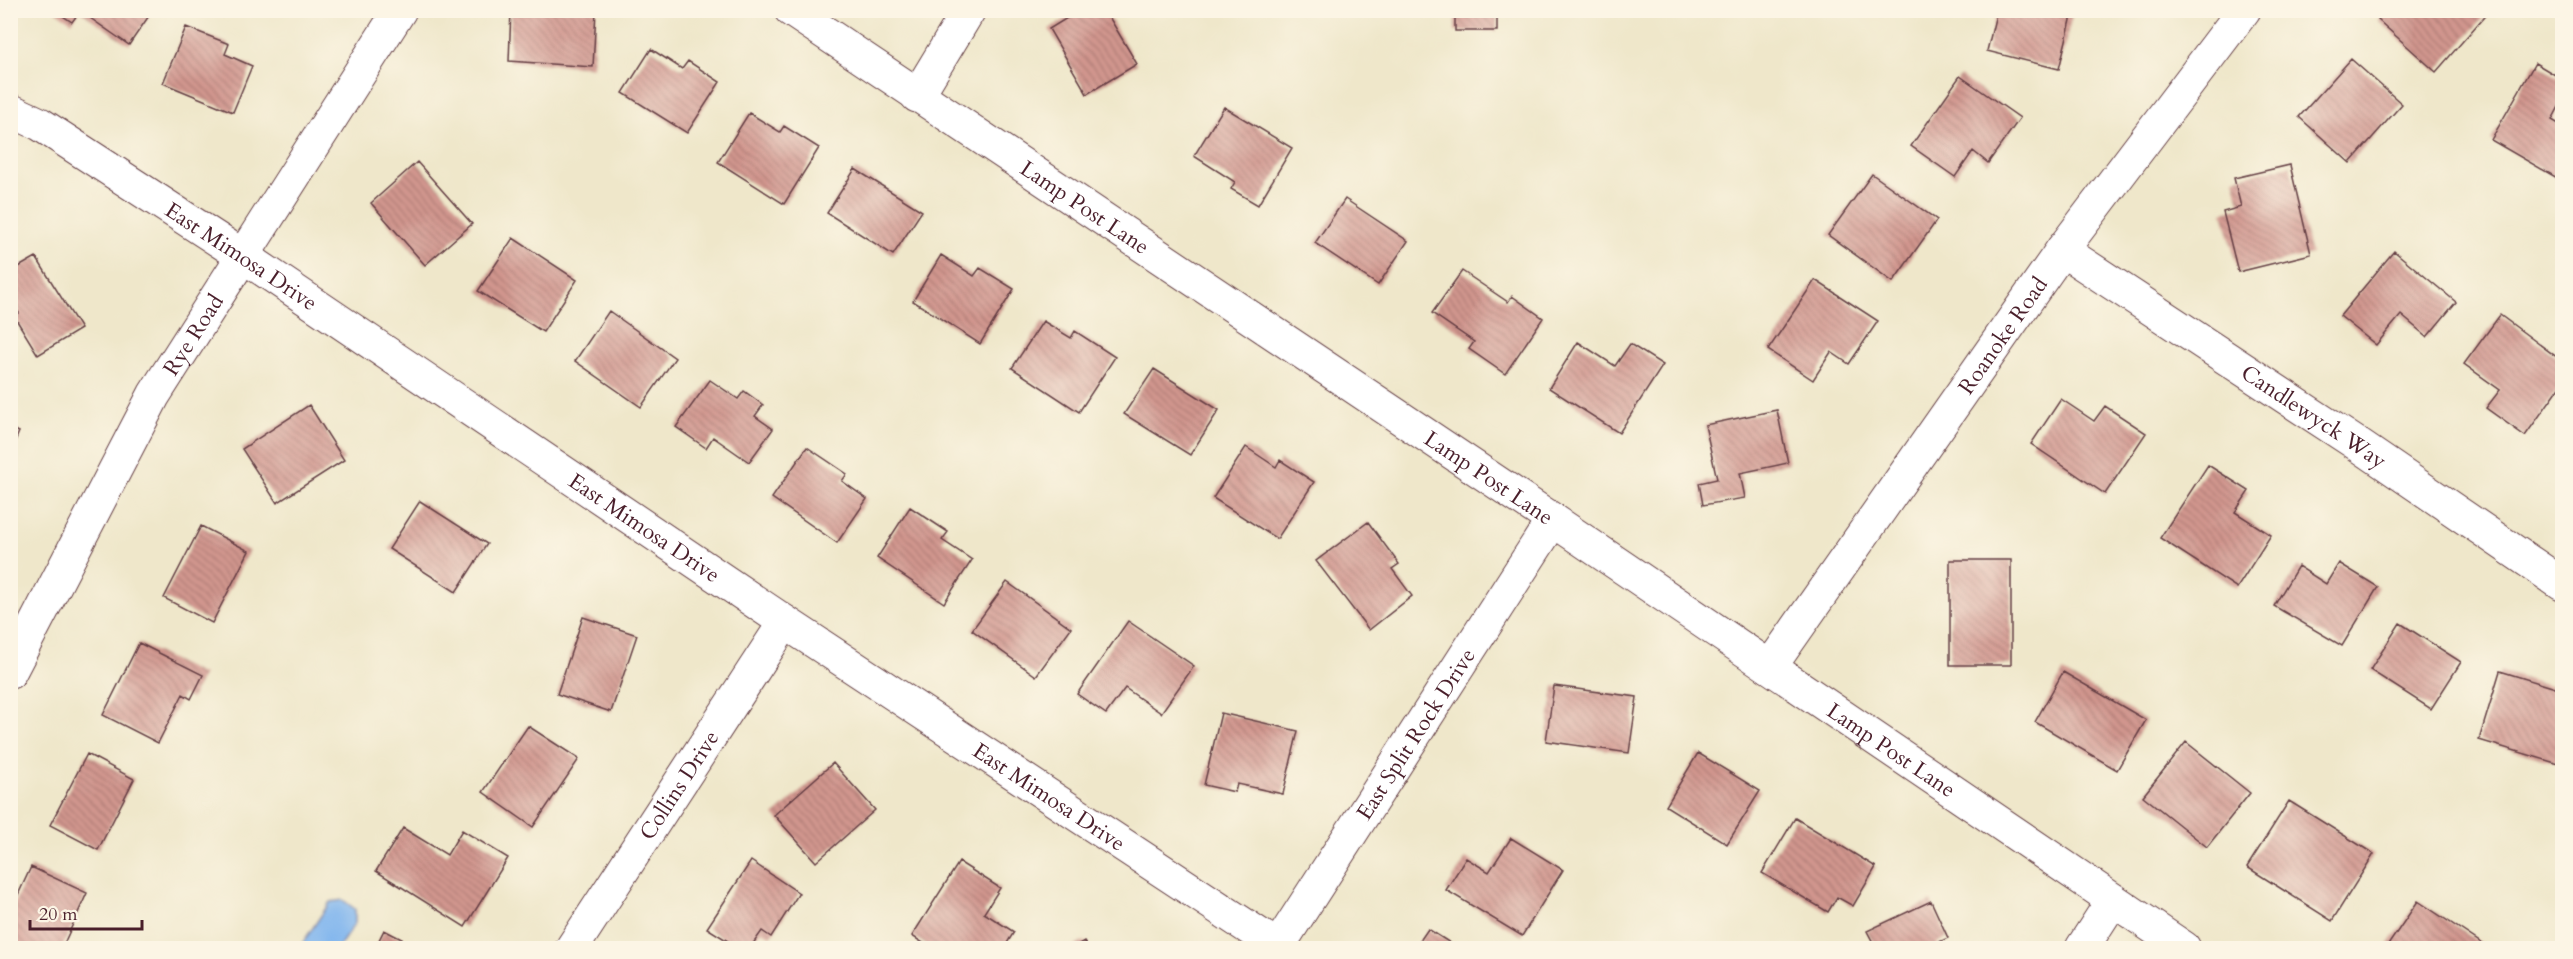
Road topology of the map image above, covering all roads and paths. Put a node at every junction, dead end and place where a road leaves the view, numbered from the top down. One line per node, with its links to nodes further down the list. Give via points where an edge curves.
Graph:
1 (400, 10): 8 (street, Rye Road)
2 (791, 10): 5 (street, Lamp Post Lane)
3 (969, 10): 5 (street)
4 (2236, 13): 7 (street, Roanoke Road)
5 (917, 96): 9 (street, Lamp Post Lane)
6 (10, 110): 8 (street, East Mimosa Drive, via 40,124)
7 (2062, 250): 10 (street, Candlewyck Way); 12 (street, Roanoke Road)
8 (243, 256): 11 (street, East Mimosa Drive); 13 (street, Rye Road, via 154,394)
9 (1553, 520): 12 (street, Lamp Post Lane); 16 (street, East Split Rock Drive)
10 (2562, 584)
11 (785, 622): 15 (street, Collins Drive); 16 (street, East Mimosa Drive)
12 (1770, 668): 14 (street, Lamp Post Lane)
13 (10, 672)
14 (2113, 900): 17 (street); 18 (street, Lamp Post Lane)
15 (572, 948)
16 (1277, 948)
17 (2082, 948)
18 (2184, 948)

